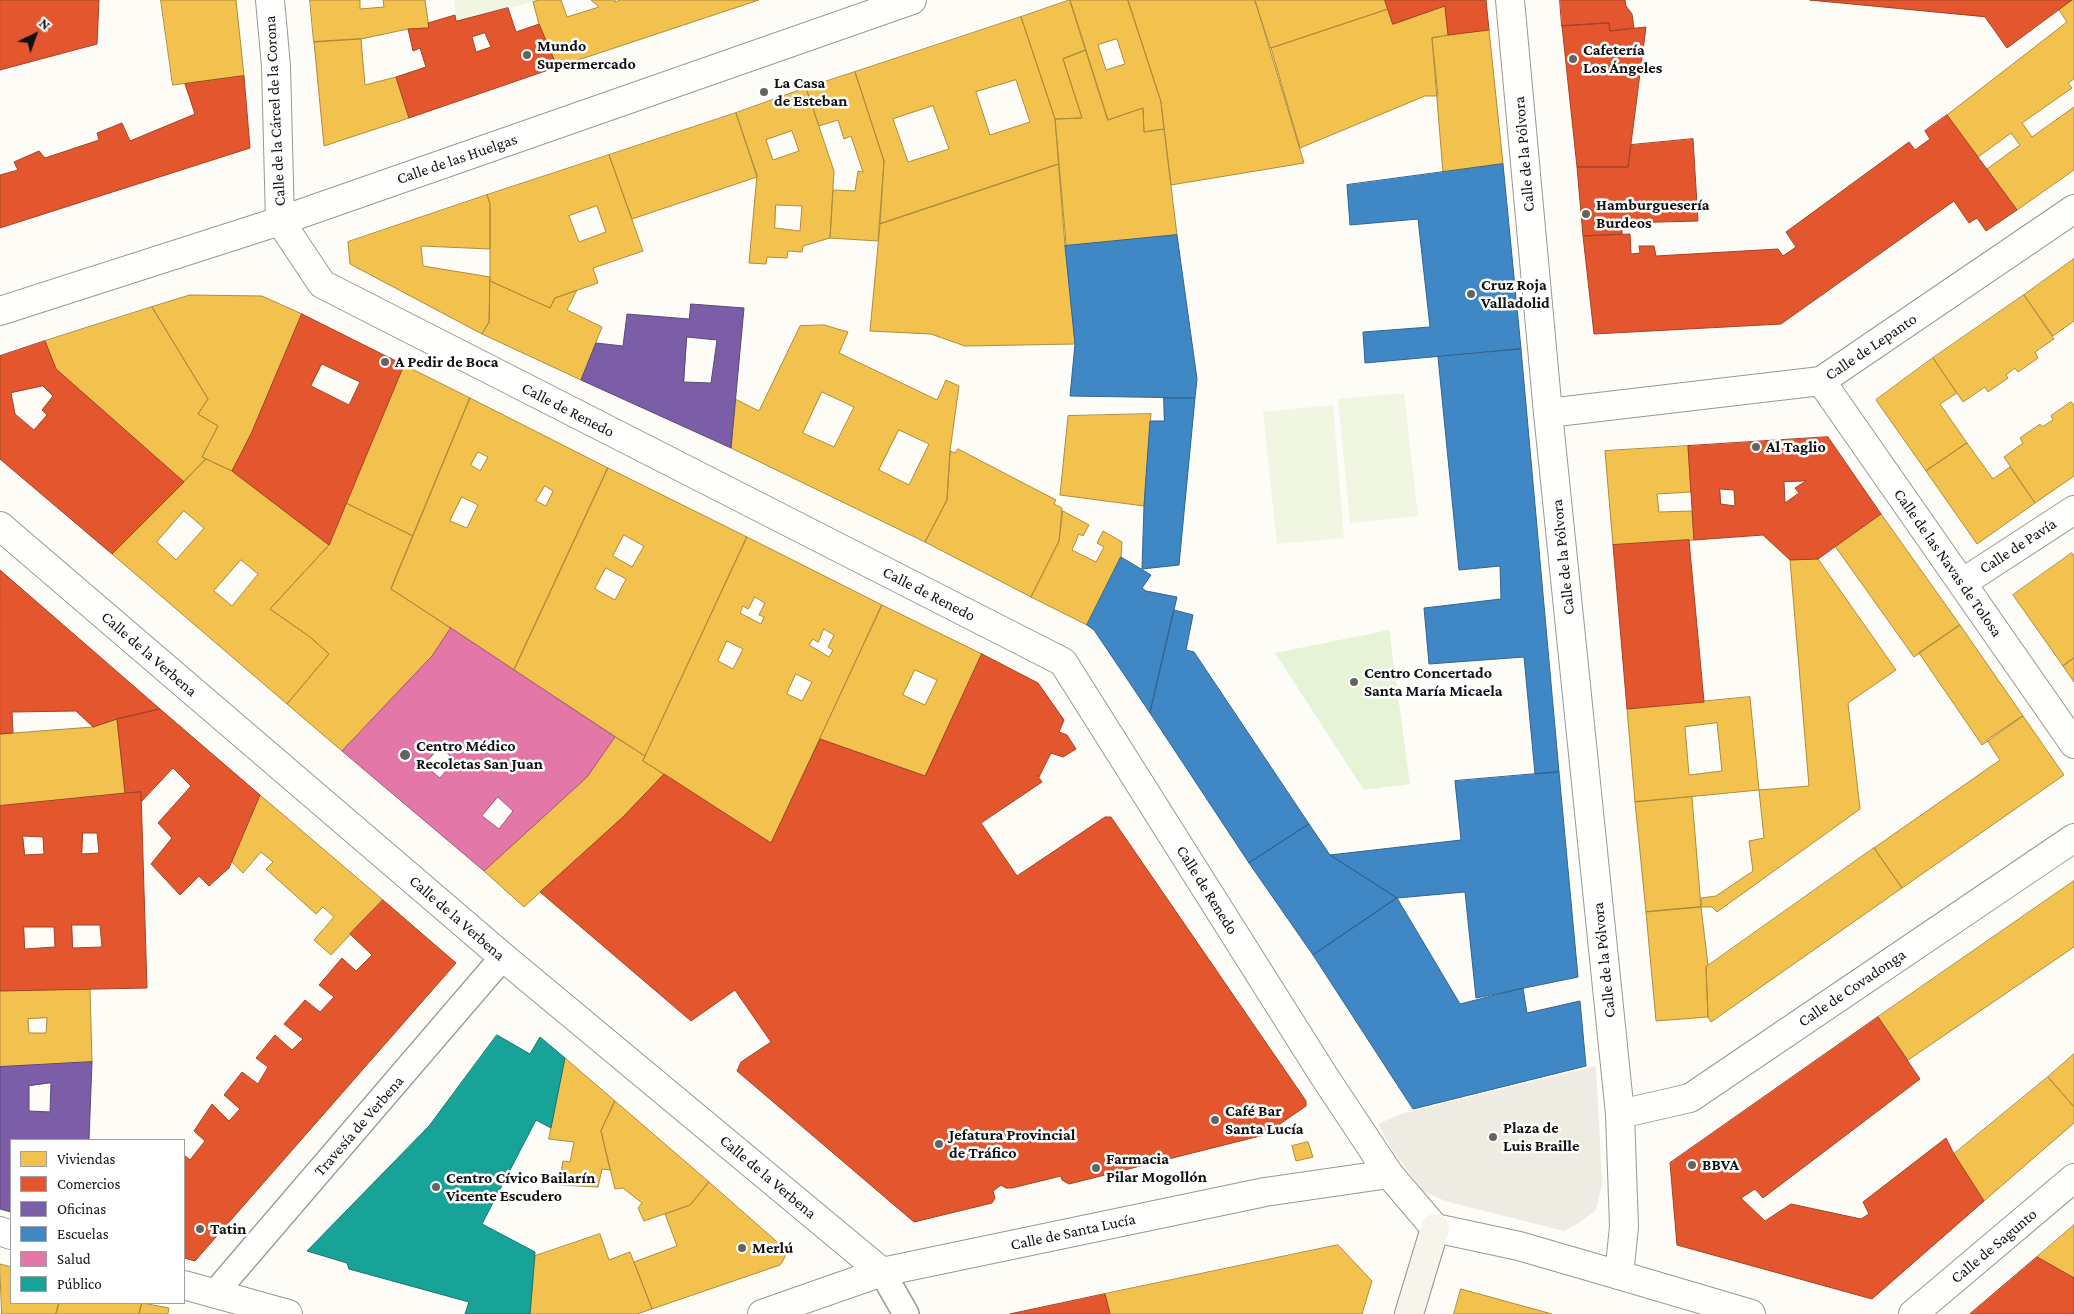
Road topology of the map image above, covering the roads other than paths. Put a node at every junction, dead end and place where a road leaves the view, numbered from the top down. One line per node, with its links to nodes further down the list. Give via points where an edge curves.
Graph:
1 (270, 0): 5 (street, Calle de la Cárcel de la Corona, via 276,66)
2 (1510, 0): 8 (street, Calle de la Pólvora)
3 (901, 2): 5 (street, Calle de las Huelgas)
4 (2074, 209): 7 (street, Calle de Lepanto)
5 (280, 221): 6 (street, Calle de las Huelgas); 16 (street, Calle de Renedo, via 322,284 1063,662)
6 (0, 311)
7 (1821, 381): 8 (street, Calle de Lepanto); 11 (street, Calle de las Navas de Tolosa)
8 (1548, 413): 15 (street, Calle de la Pólvora)
9 (2074, 510): 11 (street, Calle de Pavía)
10 (0, 526): 14 (street, Calle de la Verbena)
11 (1962, 583): 12 (street, Calle de las Navas de Tolosa)
12 (2074, 744)
13 (2074, 838): 15 (street, Calle de Covadonga, via 1690,1098)
14 (503, 957): 19 (street, Calle de la Verbena); 22 (street, Travesía de Verbena)
15 (1620, 1114): 20 (street, via 1624,1227)
16 (1389, 1174): 18 (street); 19 (street, Calle de Santa Lucía, via 1265,1192)
17 (2074, 1178): 28 (street, Calle de Sagunto)
18 (1435, 1228): 20 (street, via 1519,1246); 26 (main road)
19 (882, 1272): 24 (street, Calle de Santa Lucía); 25 (street, Calle de la Verbena)
20 (1618, 1275): 27 (street)
21 (185, 1285): 22 (street)
22 (214, 1294): 23 (street)
23 (288, 1314)
24 (762, 1314)
25 (906, 1314)
26 (1409, 1314)
27 (1751, 1314)
28 (1913, 1314)

